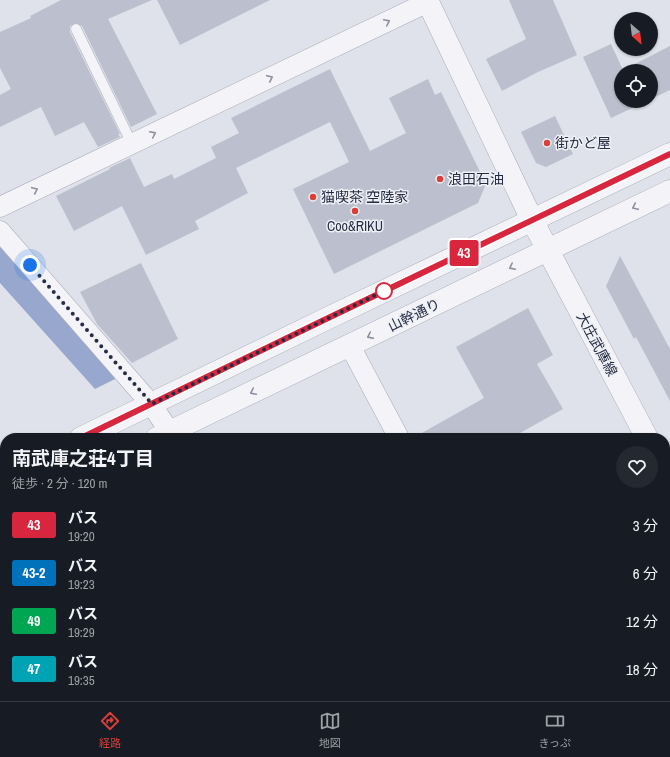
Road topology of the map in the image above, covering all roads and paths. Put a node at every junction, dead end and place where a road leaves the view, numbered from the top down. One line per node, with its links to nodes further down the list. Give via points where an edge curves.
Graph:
1 (428, 1): 3 (street, one-way to 1); 7 (street, 大庄武庫線)
2 (76, 29): 3 (lane)
3 (132, 144): 6 (street, one-way to 3)
4 (670, 154): 7 (street)
5 (670, 191): 9 (street, 山幹通り, one-way to 9)
6 (0, 207)
7 (532, 220): 9 (street, 大庄武庫線); 11 (street)
8 (0, 231): 11 (street)
9 (547, 249): 10 (street, 山幹通り, one-way to 10); 16 (street, 大庄武庫線)
10 (350, 346): 14 (street, 山幹通り, one-way to 14); 15 (street)
11 (152, 404): 12 (street); 13 (street)
12 (91, 433)
13 (166, 433)
14 (173, 433)
15 (396, 433)
16 (644, 433)

